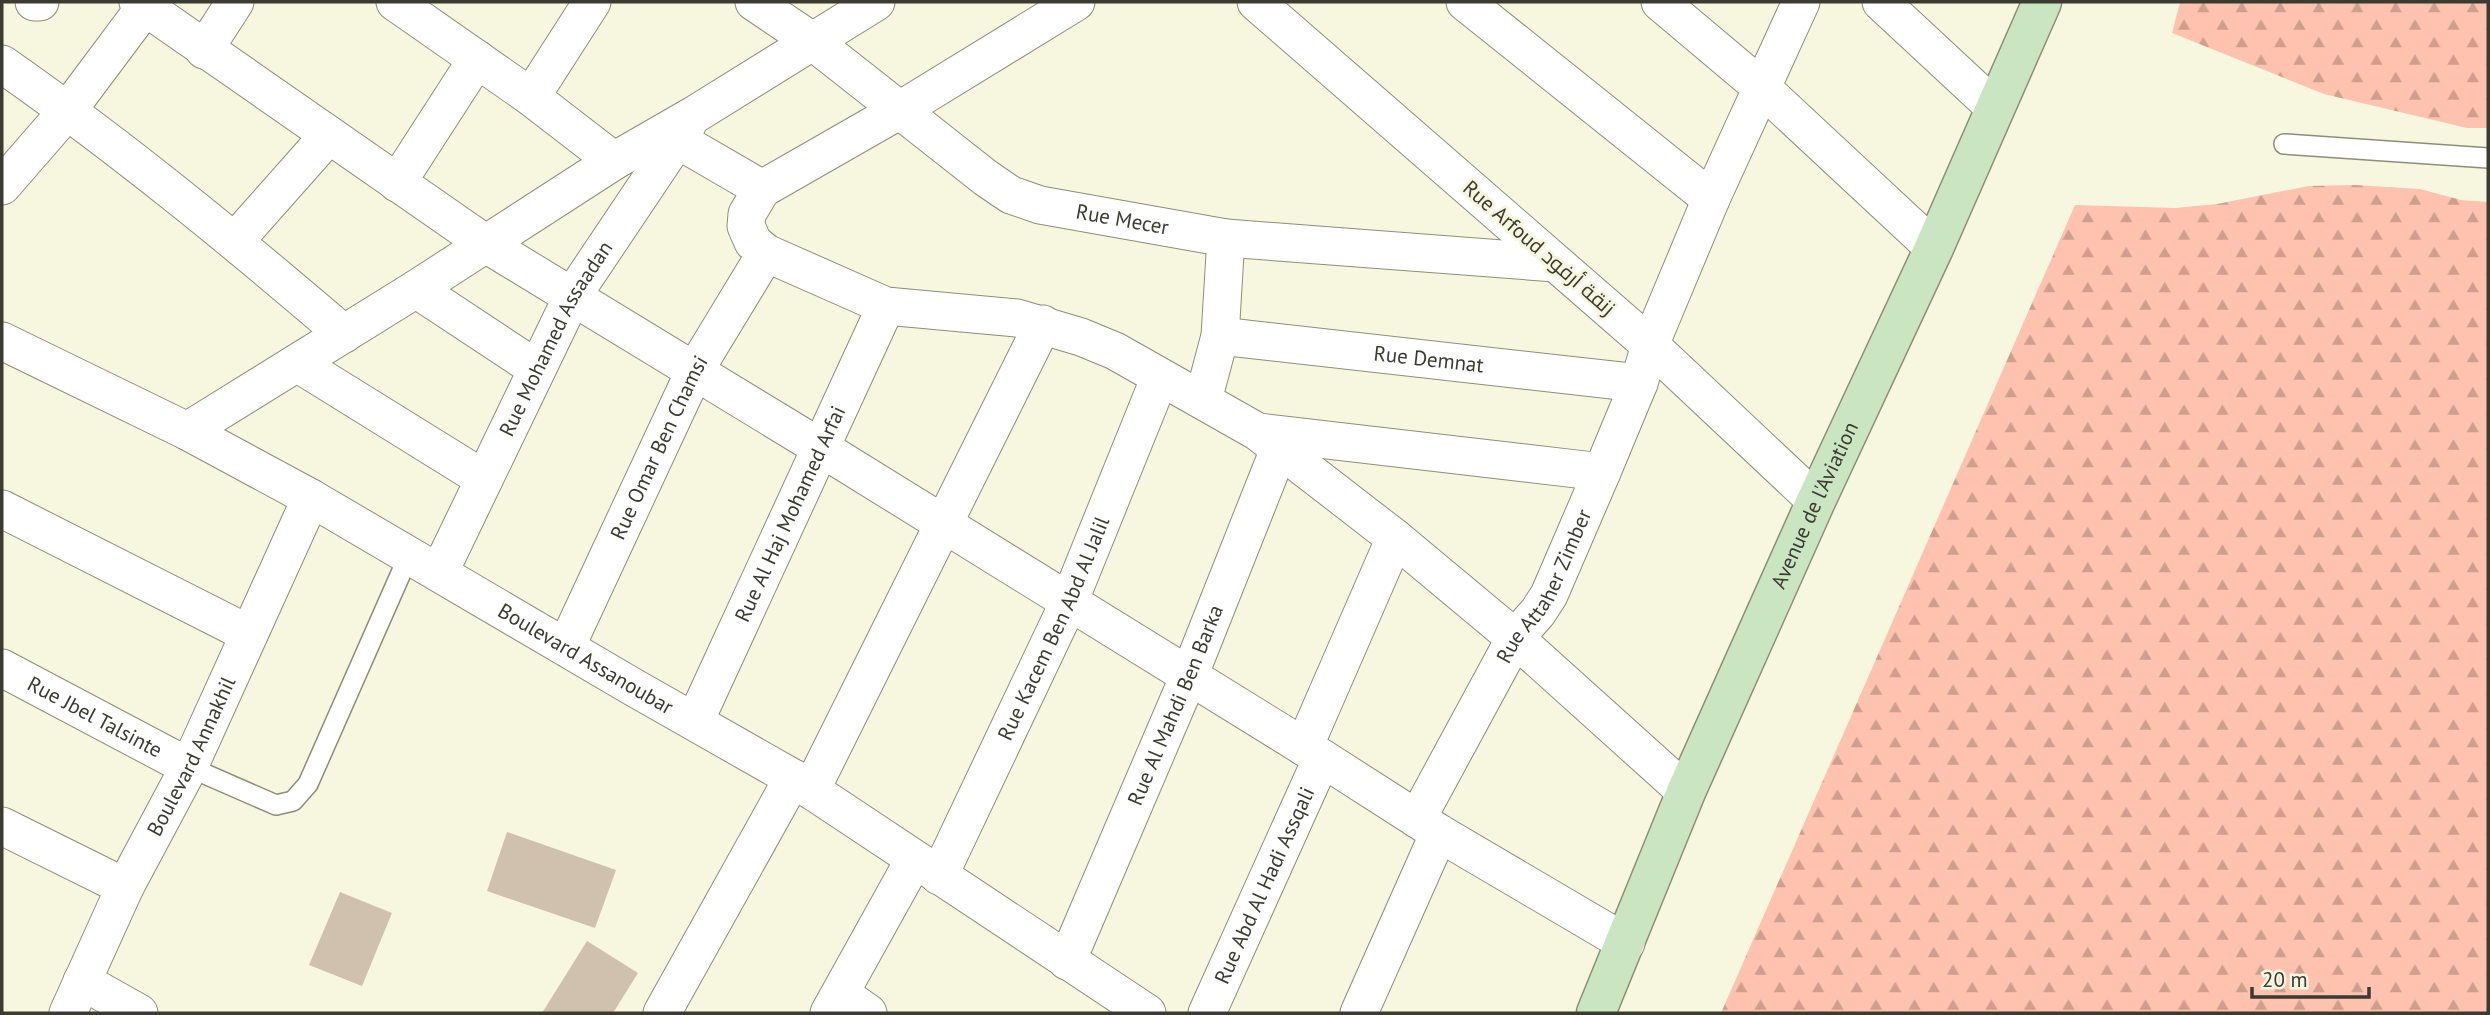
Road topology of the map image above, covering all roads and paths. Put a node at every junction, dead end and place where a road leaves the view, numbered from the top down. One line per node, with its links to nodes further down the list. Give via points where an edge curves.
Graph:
1 (34, 2): 2 (street)
2 (40, 2)
3 (235, 2): 17 (street)
4 (593, 2): 21 (street)
5 (754, 2): 16 (street, Rue Mecer)
6 (876, 2): 16 (street)
7 (1076, 2): 24 (street)
8 (1256, 2): 39 (street, Rue Arfoud زنقة أرفود)
9 (1465, 2): 33 (street)
10 (1660, 2): 20 (street)
11 (1801, 2): 20 (street, Rue Attaher Zimber)
12 (1881, 2): 22 (street)
13 (2042, 2): 22 (street, Avenue de l'Aviation)
14 (142, 4): 17 (street); 23 (street)
15 (407, 5): 18 (street)
16 (812, 41): 24 (street, Rue Mecer); 25 (street)
17 (204, 50): 26 (street)
18 (477, 59): 21 (street); 30 (street)
19 (2, 64): 23 (street)
20 (1761, 87): 33 (street, Rue Attaher Zimber); 37 (street)
21 (531, 97): 29 (street)
22 (1994, 107): 37 (street, Avenue de l'Aviation)
23 (68, 110): 31 (street); 35 (street)
24 (900, 110): 32 (street); 34 (street, Rue Mecer, via 1011,194 1040,205)
25 (685, 127): 29 (street); 32 (street); 41 (street, Rue Mohamed Assaadan)
26 (329, 135): 30 (street); 35 (street)
27 (2284, 144): 28 (lane)
28 (2488, 158)
29 (614, 161): 36 (street)
30 (397, 183): 36 (street)
31 (2, 186)
32 (762, 189): 38 (street, via 747,214 746,226 753,242)
33 (1711, 199): 47 (street, Rue Attaher Zimber)
34 (1226, 238): 39 (street, Rue Mecer); 45 (street)
35 (235, 241): 44 (street)
36 (486, 244): 40 (street); 41 (street)
37 (1934, 248): 60 (street, Avenue de l'Aviation)
38 (766, 253): 42 (street); 50 (street, Rue Omar Ben Chamsi)
39 (1555, 263): 47 (street, Rue Arfoud زنقة أرفود)
40 (416, 289): 44 (street); 49 (street)
41 (573, 295): 49 (street, Rue Mohamed Assaadan); 50 (street)
42 (886, 306): 43 (street, via 988,314); 56 (street, Rue Al Haj Mohamed Arfai)
43 (1043, 324): 51 (street, via 1115,351); 62 (street)
44 (344, 334): 48 (street)
45 (1220, 336): 52 (street, Rue Demnat); 53 (street)
46 (2, 341): 54 (street, Boulevard Assanoubar)
47 (1650, 345): 52 (street, Rue Attaher Zimber); 60 (street, Rue Arfoud زنقة أرفود)
48 (297, 363): 54 (street); 58 (street)
49 (537, 369): 58 (street, Rue Mohamed Assaadan)
50 (695, 370): 56 (street); 68 (street, Rue Omar Ben Chamsi)
51 (1160, 377): 53 (street); 65 (street, Rue Kacem Ben Abd Al Jalil)
52 (1639, 383): 57 (street, Rue Attaher Zimber)
53 (1203, 400): 55 (street)
54 (187, 431): 59 (street, Boulevard Assanoubar)
55 (1269, 439): 57 (street); 63 (street); 70 (street, Rue Al Mahdi Ben Barka)
56 (821, 448): 62 (street); 71 (street, Rue Al Haj Mohamed Arfai)
57 (1602, 472): 67 (street, Rue Attaher Zimber, via 1549,596)
58 (484, 480): 64 (street, Rue Mohamed Assaadan)
59 (311, 498): 64 (street, Boulevard Assanoubar); 66 (street, Boulevard Annakhil)
60 (1816, 501): 75 (street, Avenue de l'Aviation)
61 (2, 509): 66 (street)
62 (943, 525): 65 (street); 74 (street)
63 (1395, 538): 67 (street); 72 (street, Rue Abd Al Hadi Assqali)
64 (424, 564): 68 (street, Boulevard Assanoubar); 73 (lane, via 309,784 293,801 276,805)
65 (1069, 602): 70 (street); 78 (street, Rue Kacem Ben Abd Al Jalil)
66 (249, 634): 73 (street, Boulevard Annakhil)
67 (1515, 638): 75 (street); 77 (street, Rue Attaher Zimber)
68 (566, 647): 71 (street, Boulevard Assanoubar)
69 (2, 668): 73 (street, Rue Jbel Talsinte)
70 (1189, 676): 72 (street); 81 (street, Rue Al Mahdi Ben Barka)
71 (695, 721): 74 (street, Boulevard Assanoubar)
72 (1313, 752): 77 (street); 88 (street, Rue Abd Al Hadi Assqali)
73 (189, 767): 79 (street, Boulevard Annakhil)
74 (802, 784): 78 (street, Boulevard Assanoubar); 87 (street)
75 (1686, 792): 80 (street, Avenue de l'Aviation)
76 (2, 826): 79 (street)
77 (1428, 826): 80 (street); 89 (street, Rue Attaher Zimber)
78 (926, 868): 81 (street, Boulevard Assanoubar); 83 (street, Rue Kacem Ben Abd Al Jalil)
79 (125, 887): 82 (street, Boulevard Annakhil)
80 (1626, 943): 90 (street, Avenue de l'Aviation)
81 (1067, 961): 84 (street, Boulevard Assanoubar)
82 (82, 981): 85 (street, Boulevard Annakhil); 86 (street)
83 (846, 1007)
84 (1142, 1012)
85 (68, 1013)
86 (139, 1013)
87 (662, 1013)
88 (1207, 1013)
89 (1359, 1013)
90 (1596, 1013)

